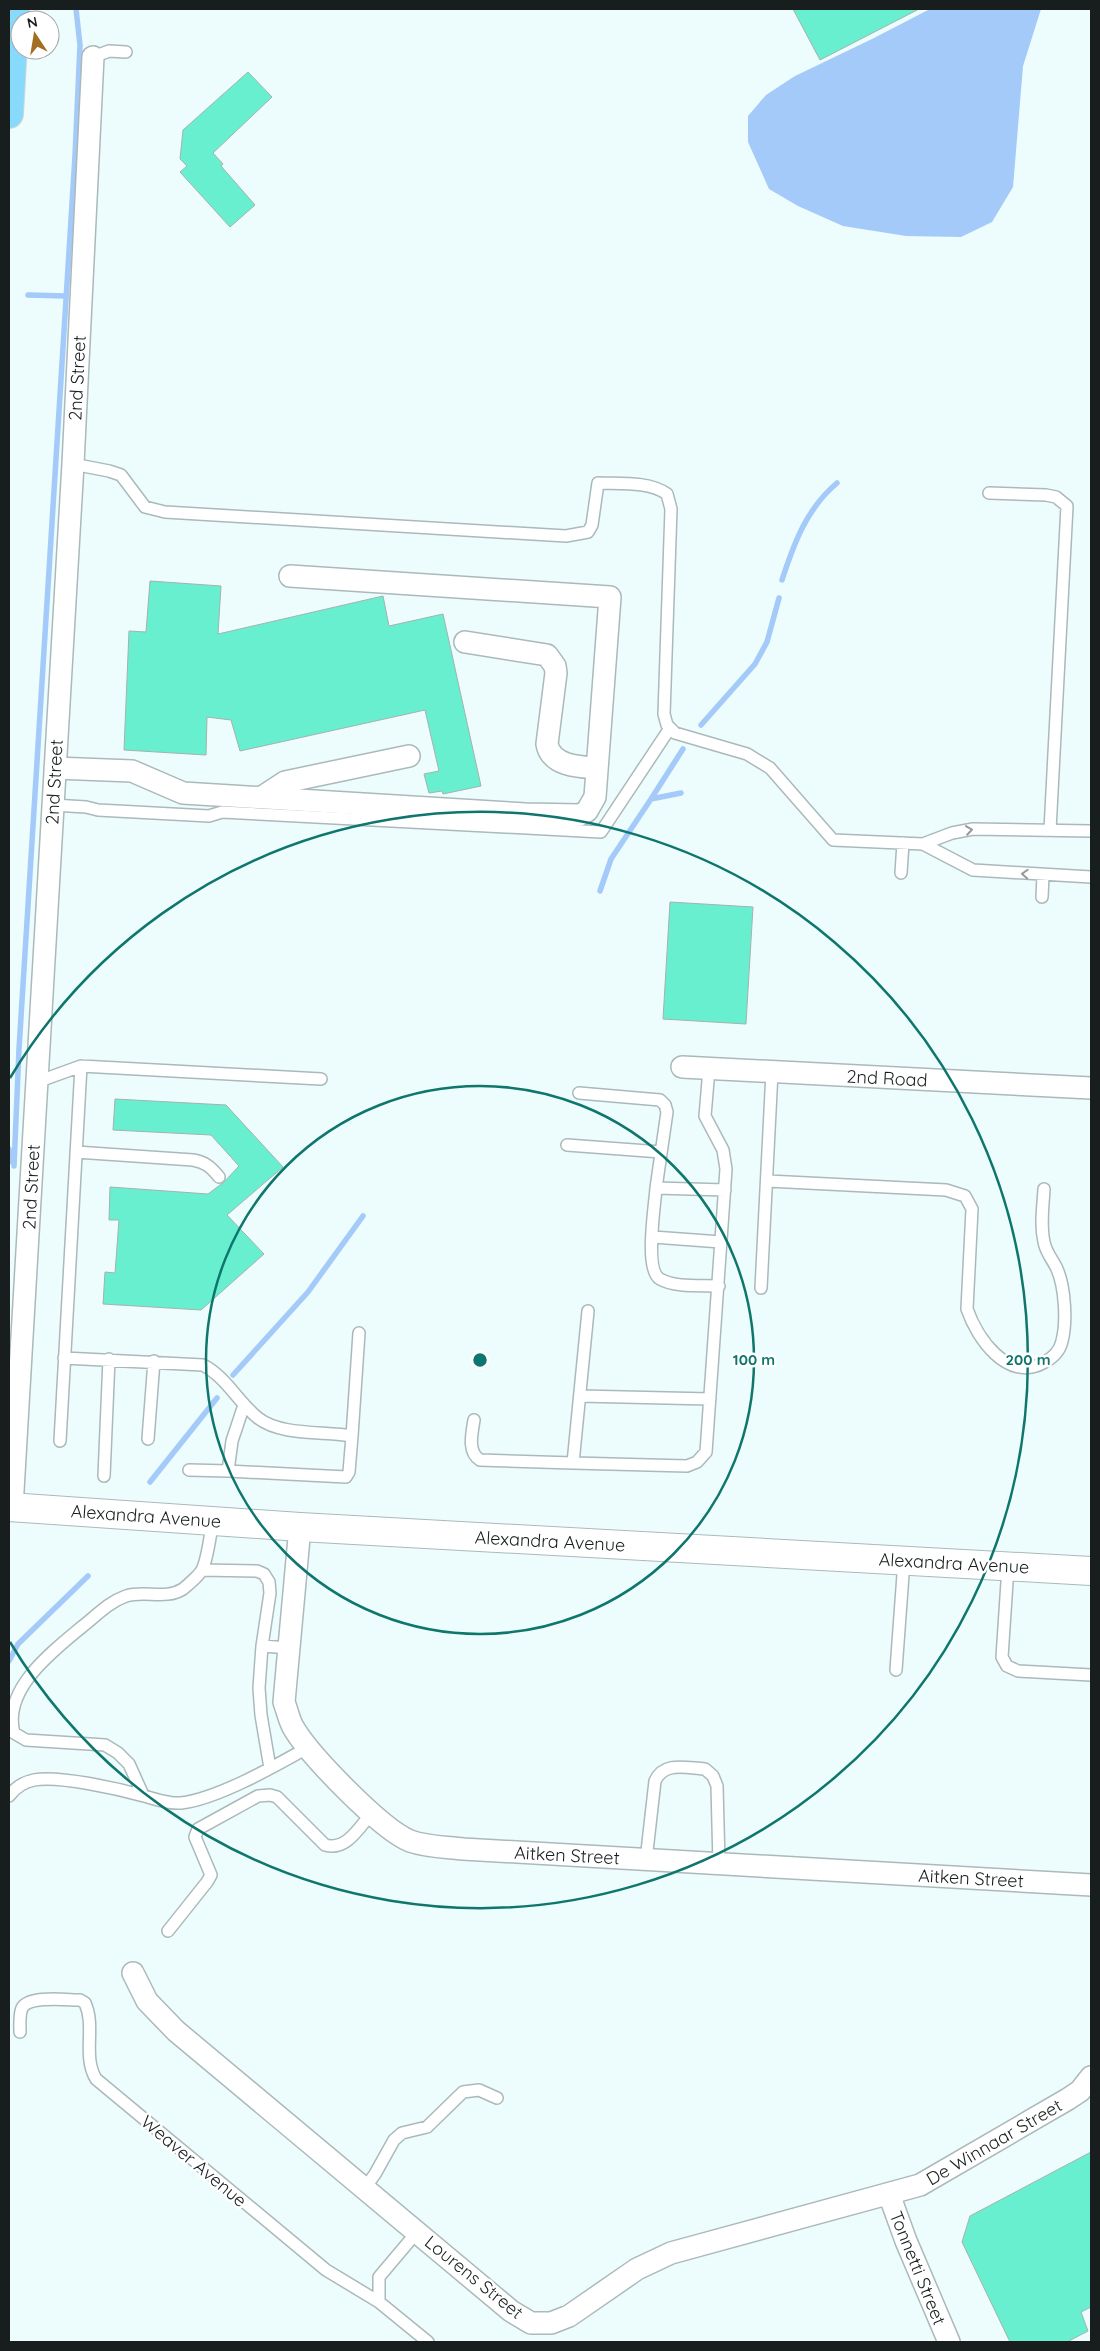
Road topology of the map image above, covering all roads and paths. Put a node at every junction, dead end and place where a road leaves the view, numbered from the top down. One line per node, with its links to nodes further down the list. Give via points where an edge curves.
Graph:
1 (15, 9): 4 (highway)
2 (126, 52): 3 (lane, via 109,50)
3 (93, 57): 5 (street, 2nd Street)
4 (9, 114)
5 (73, 464): 9 (lane, via 121,475 145,506 165,512 566,536 588,532 592,525 598,483 662,490 668,494 671,509 664,700 664,714); 11 (street, 2nd Street)
6 (989, 493): 15 (lane, via 1046,495 1056,497 1067,506)
7 (290, 576): 12 (street, via 610,597)
8 (465, 642): 12 (street, via 547,655 556,672 548,752 576,767)
9 (670, 728): 14 (lane, via 601,832 222,812 209,816); 17 (lane, via 676,733 747,754 770,768 833,840)
10 (409, 756): 13 (street, via 285,782)
11 (55, 768): 13 (street, via 132,771 183,793); 14 (street, 2nd Street)
12 (597, 768): 13 (street, via 595,797 587,811 580,814 526,814)
13 (262, 797)
14 (53, 806): 28 (street, 2nd Street)
15 (1050, 830): 16 (lane); 18 (lane, one-way to 15, via 973,829)
16 (1091, 831)
17 (902, 843): 18 (lane); 19 (lane)
18 (922, 844): 20 (lane, one-way to 18, via 973,870)
19 (901, 873)
20 (1043, 875): 21 (lane); 22 (lane)
21 (1091, 876)
22 (1042, 897)
23 (81, 1066): 27 (lane); 28 (lane); 32 (lane)
24 (682, 1067): 25 (street, 2nd Road)
25 (709, 1069): 26 (street, 2nd Road); 38 (lane, via 706,1116 723,1150)
26 (772, 1072): 29 (street, 2nd Road); 35 (lane)
27 (321, 1079)
28 (37, 1082): 59 (street, 2nd Street)
29 (1091, 1088)
30 (579, 1093): 33 (lane, via 660,1100 667,1112)
31 (566, 1145): 33 (lane)
32 (76, 1152): 34 (lane, via 193,1160 212,1168); 45 (lane)
33 (661, 1152): 36 (lane)
34 (219, 1177)
35 (768, 1181): 37 (lane, via 946,1190 965,1196 972,1208 967,1309 982,1338 998,1357 1018,1367 1036,1366 1052,1358 1063,1339 1064,1292 1057,1269 1046,1252 1042,1234); 42 (lane)
36 (656, 1188): 38 (lane); 39 (lane)
37 (1044, 1189)
38 (725, 1190): 40 (lane)
39 (653, 1237): 40 (lane); 41 (lane, via 652,1262 659,1278 670,1283)
40 (721, 1242): 41 (lane)
41 (718, 1286): 49 (lane)
42 (761, 1288)
43 (588, 1311): 48 (lane)
44 (359, 1333): 52 (lane)
45 (64, 1358): 46 (lane); 54 (lane)
46 (109, 1360): 47 (lane); 58 (lane)
47 (154, 1361): 50 (lane, via 203,1365 214,1371); 53 (lane)
48 (580, 1396): 49 (lane); 55 (lane)
49 (710, 1400): 55 (lane, via 706,1452 697,1462 687,1466)
50 (244, 1405): 52 (lane, via 270,1426); 57 (lane, via 232,1441)
51 (474, 1420): 55 (lane, via 472,1449 480,1460)
52 (352, 1436): 57 (lane, via 346,1477)
53 (148, 1439)
54 (60, 1441)
55 (573, 1463)
56 (189, 1470): 57 (lane)
57 (228, 1471)
58 (104, 1476)
59 (10, 1507): 60 (main road, Alexandra Avenue)
60 (212, 1521): 61 (main road, Alexandra Avenue); 64 (lane)
61 (300, 1527): 62 (main road, Alexandra Avenue); 67 (street, Aitken Street)
62 (904, 1561): 63 (main road, Alexandra Avenue); 68 (lane)
63 (1008, 1566): 65 (main road, Alexandra Avenue); 69 (lane, via 1002,1657 1007,1666 1018,1671)
64 (202, 1570): 66 (lane, via 264,1574 270,1593); 74 (lane, via 182,1589 168,1594 129,1595 112,1601 53,1651 25,1684 10,1720 14,1732 26,1740 105,1745 129,1764)
65 (1091, 1571)
66 (262, 1646): 67 (lane); 70 (lane)
67 (290, 1648): 71 (street, Aitken Street)
68 (896, 1670)
69 (1091, 1675)
70 (259, 1701): 71 (lane); 73 (lane)
71 (284, 1702): 72 (street, Aitken Street, via 293,1726)
72 (307, 1748): 73 (lane); 76 (street, Aitken Street)
73 (270, 1768): 74 (lane, via 195,1801 161,1802)
74 (143, 1795): 75 (lane, via 76,1781 34,1780 13,1790)
75 (9, 1796)
76 (371, 1814): 77 (street, Aitken Street, via 408,1840 424,1845); 80 (lane, via 344,1844 334,1848 325,1845 277,1797 270,1795 258,1796 198,1829 195,1837 211,1875)
77 (646, 1860): 78 (street, Aitken Street); 78 (lane, via 659,1773 668,1767 705,1769 717,1786)
78 (720, 1864): 79 (street, Aitken Street)
79 (1091, 1885)
80 (168, 1931)
81 (133, 1973): 85 (street, Lourens Street, via 147,2001 176,2031)
82 (20, 2032): 88 (lane, Weaver Avenue, via 21,2010 33,2000 80,2000 85,2003 90,2019 90,2070 96,2079 326,2270)
83 (1091, 2077): 86 (street, De Winnaar Street, via 1080,2091 1044,2115 944,2173 920,2185)
84 (497, 2098): 85 (lane, via 479,2090 463,2092 427,2127 402,2133 394,2140)
85 (365, 2188): 87 (street, Lourens Street)
86 (889, 2194): 87 (street, Lourens Street, via 671,2253 637,2269 569,2316 541,2324 531,2324 511,2311); 90 (street, Tonnetti Street)
87 (418, 2232): 88 (lane, via 379,2277)
88 (379, 2302): 89 (lane, Weaver Avenue)
89 (428, 2342)
90 (948, 2342)

